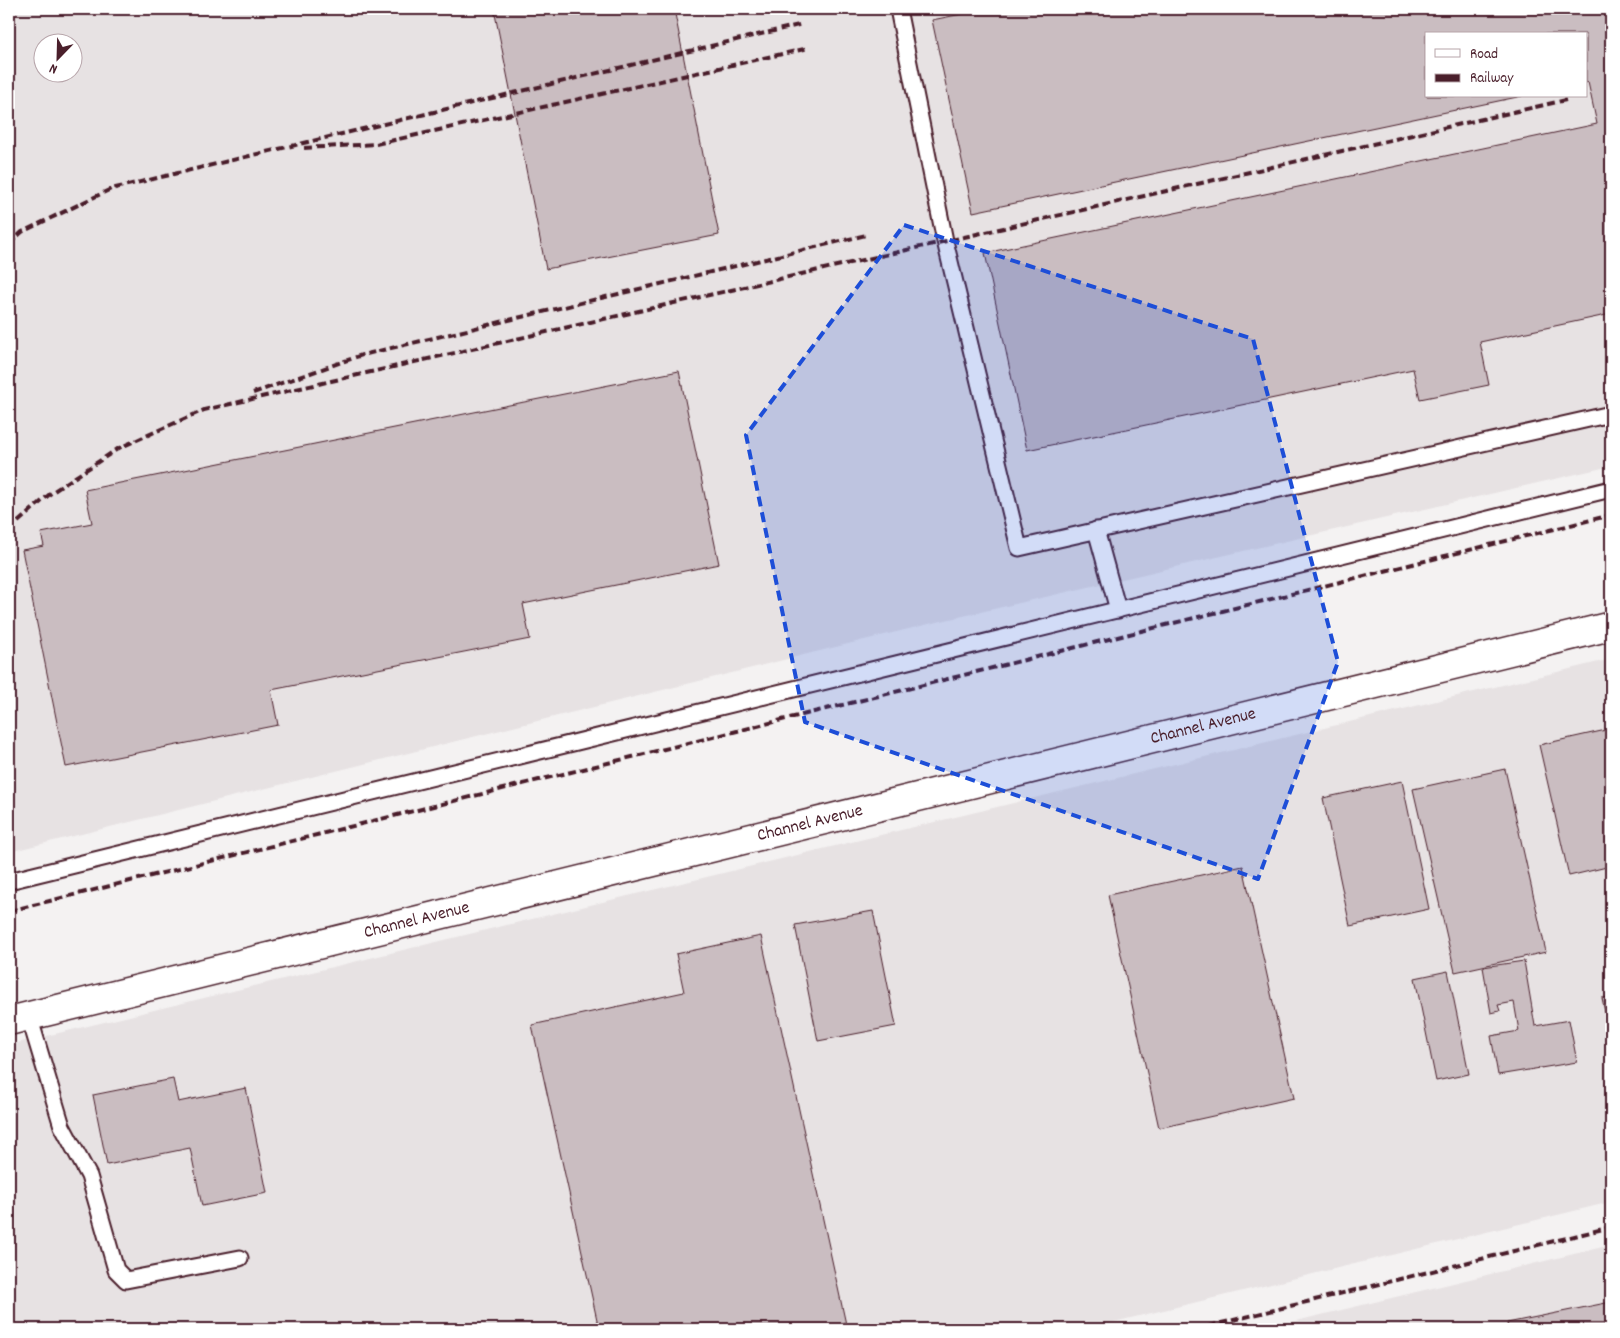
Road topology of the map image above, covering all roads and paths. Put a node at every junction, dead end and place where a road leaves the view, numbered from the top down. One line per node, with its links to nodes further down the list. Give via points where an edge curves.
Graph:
1 (898, 9): 4 (lane, via 945,241 1019,548)
2 (1611, 414): 4 (lane)
3 (1611, 489): 5 (lane)
4 (1096, 530): 5 (lane)
5 (1118, 610): 7 (lane)
6 (1611, 626): 8 (street, Channel Avenue)
7 (9, 881)
8 (19, 1018): 9 (lane, via 62,1126 89,1176 116,1270 126,1280)
9 (240, 1258)

